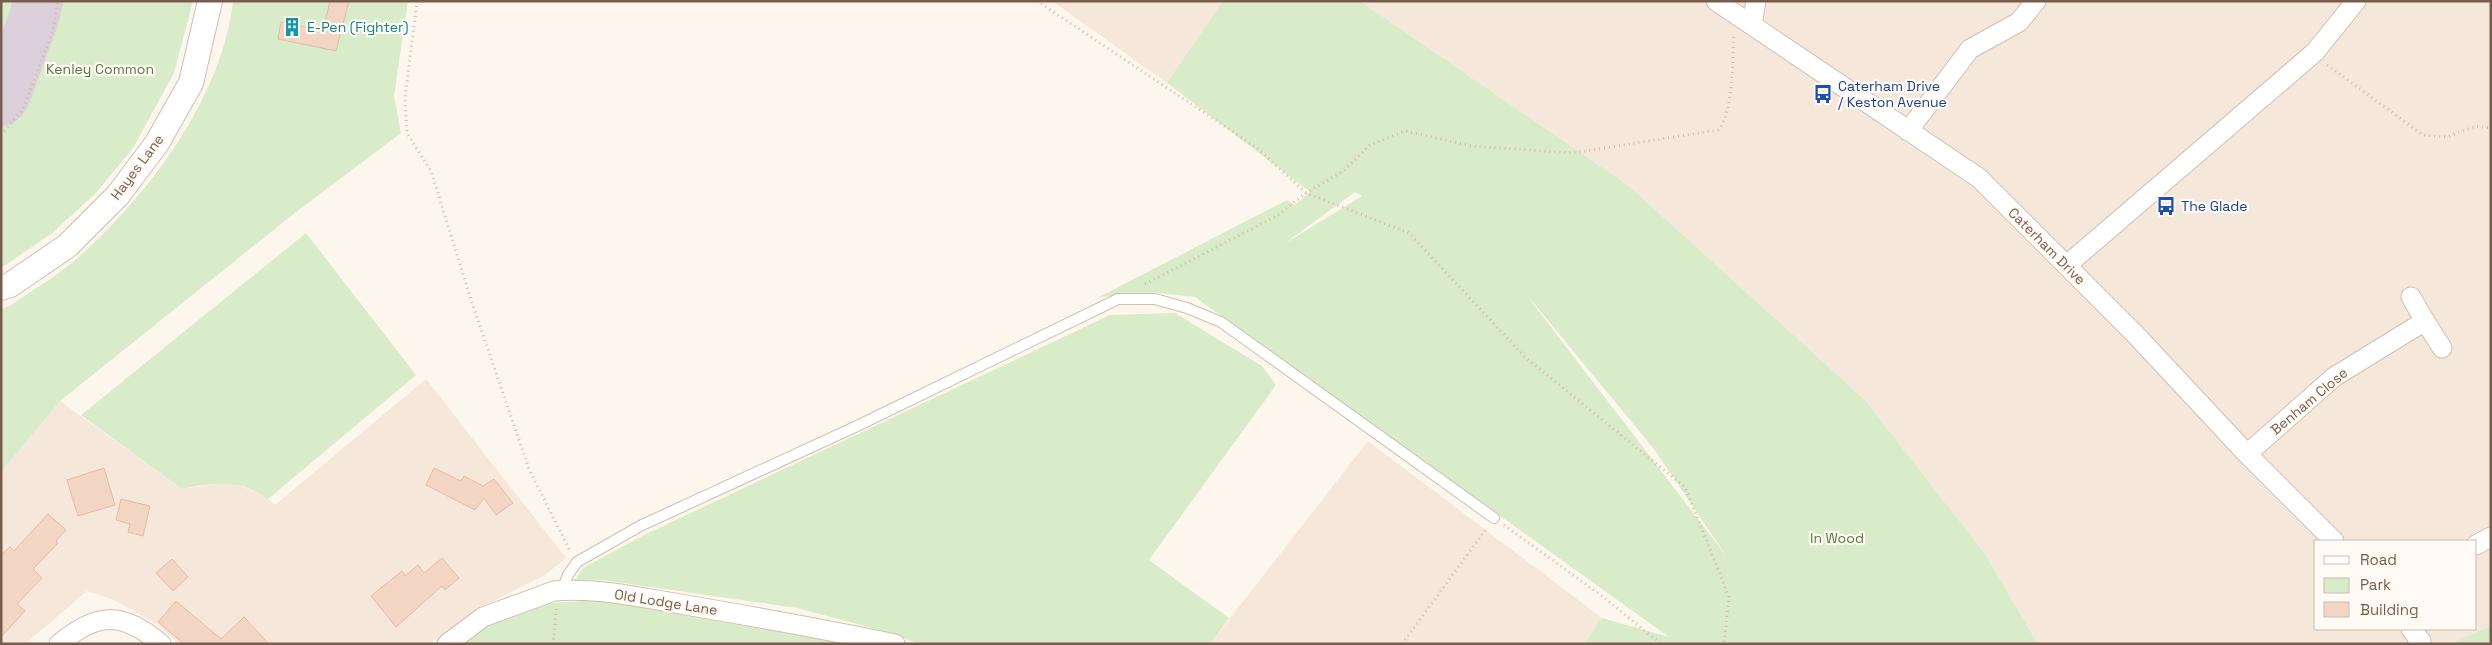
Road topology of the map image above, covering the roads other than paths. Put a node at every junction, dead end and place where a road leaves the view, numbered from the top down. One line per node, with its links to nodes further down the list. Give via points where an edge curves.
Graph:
1 (210, 1): 9 (street, Hayes Lane, via 191,83 157,143 118,196 66,246)
2 (1716, 1): 6 (street, Caterham Drive)
3 (1756, 1): 6 (street)
4 (2036, 1): 7 (street, via 2019,22 1970,49)
5 (2356, 1): 8 (street, via 2315,52)
6 (1752, 24): 7 (street, Caterham Drive)
7 (1908, 130): 8 (street, Caterham Drive, via 1978,178)
8 (2067, 265): 13 (street, Caterham Drive)
9 (1, 288)
10 (2411, 297): 11 (street)
11 (2425, 321): 12 (street); 13 (street, Benham Close, via 2334,376)
12 (2442, 348)
13 (2247, 454): 16 (street, Caterham Drive)
14 (1494, 518): 18 (lane, via 1221,322 1155,299 1118,298 857,426 640,526 578,562)
15 (2491, 537): 17 (street)
16 (2333, 540)
17 (2477, 544)
18 (562, 590): 21 (street, Old Lodge Lane, via 483,618); 22 (street, Old Lodge Lane, via 639,597)
19 (58, 644): 20 (street, via 76,629 96,620 119,619)
20 (161, 644)
21 (446, 644)
22 (895, 644)

